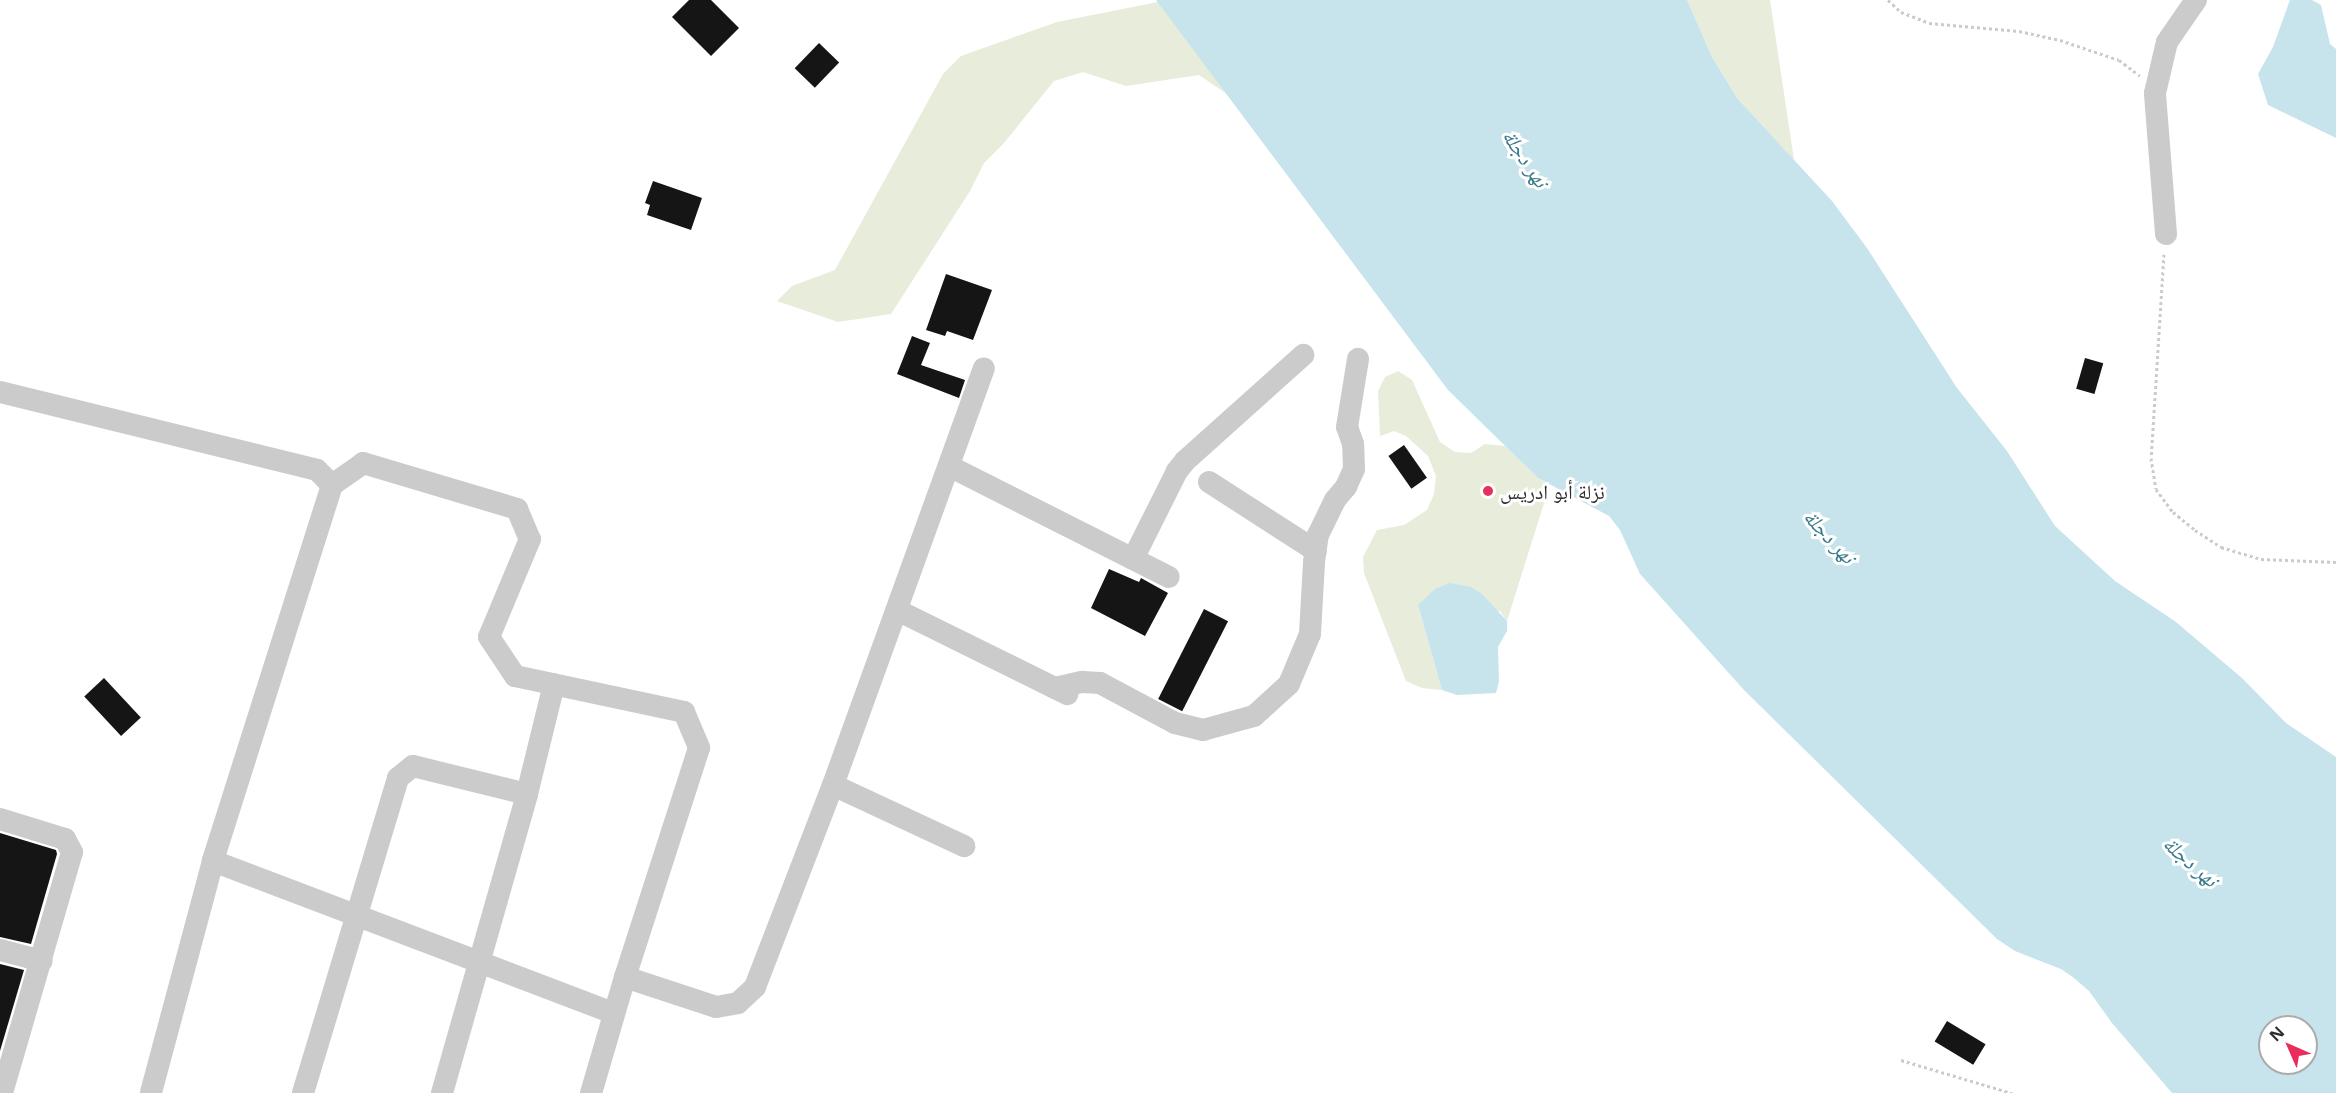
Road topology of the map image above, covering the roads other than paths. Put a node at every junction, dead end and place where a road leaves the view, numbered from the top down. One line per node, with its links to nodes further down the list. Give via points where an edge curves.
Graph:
1 (2196, 0): 2 (street, via 2167,42 2155,93)
2 (2166, 234)
3 (1303, 355): 11 (street, via 1185,461)
4 (1358, 359): 10 (street, via 1347,427 1353,444 1354,469 1326,517)
5 (984, 369): 7 (street)
6 (0, 392): 9 (street, via 317,470)
7 (949, 466): 11 (street); 13 (street)
8 (1209, 482): 10 (street)
9 (332, 485): 14 (street, via 363,463 517,509 530,539 489,637 515,676); 21 (street)
10 (1316, 551): 15 (street, via 1310,634 1289,684 1254,716 1203,730 1175,723 1100,683)
11 (1133, 559): 12 (street)
12 (1169, 577)
13 (897, 610): 15 (street); 17 (street)
14 (554, 684): 18 (street); 26 (street, via 684,712 699,748)
15 (1054, 688): 16 (street)
16 (1076, 698)
17 (833, 785): 20 (street); 26 (street, via 755,987 748,996 716,1007)
18 (527, 794): 22 (street, via 413,766 398,778); 25 (street)
19 (0, 819): 24 (street, via 65,840 72,852)
20 (964, 846)
21 (213, 861): 22 (street); 29 (street)
22 (356, 916): 25 (street); 30 (street)
23 (0, 950): 24 (street)
24 (42, 962): 28 (street)
25 (479, 964): 27 (street); 31 (street)
26 (625, 977): 27 (street)
27 (613, 1013): 32 (street)
28 (2, 1093)
29 (151, 1093)
30 (303, 1093)
31 (442, 1093)
32 (591, 1093)

